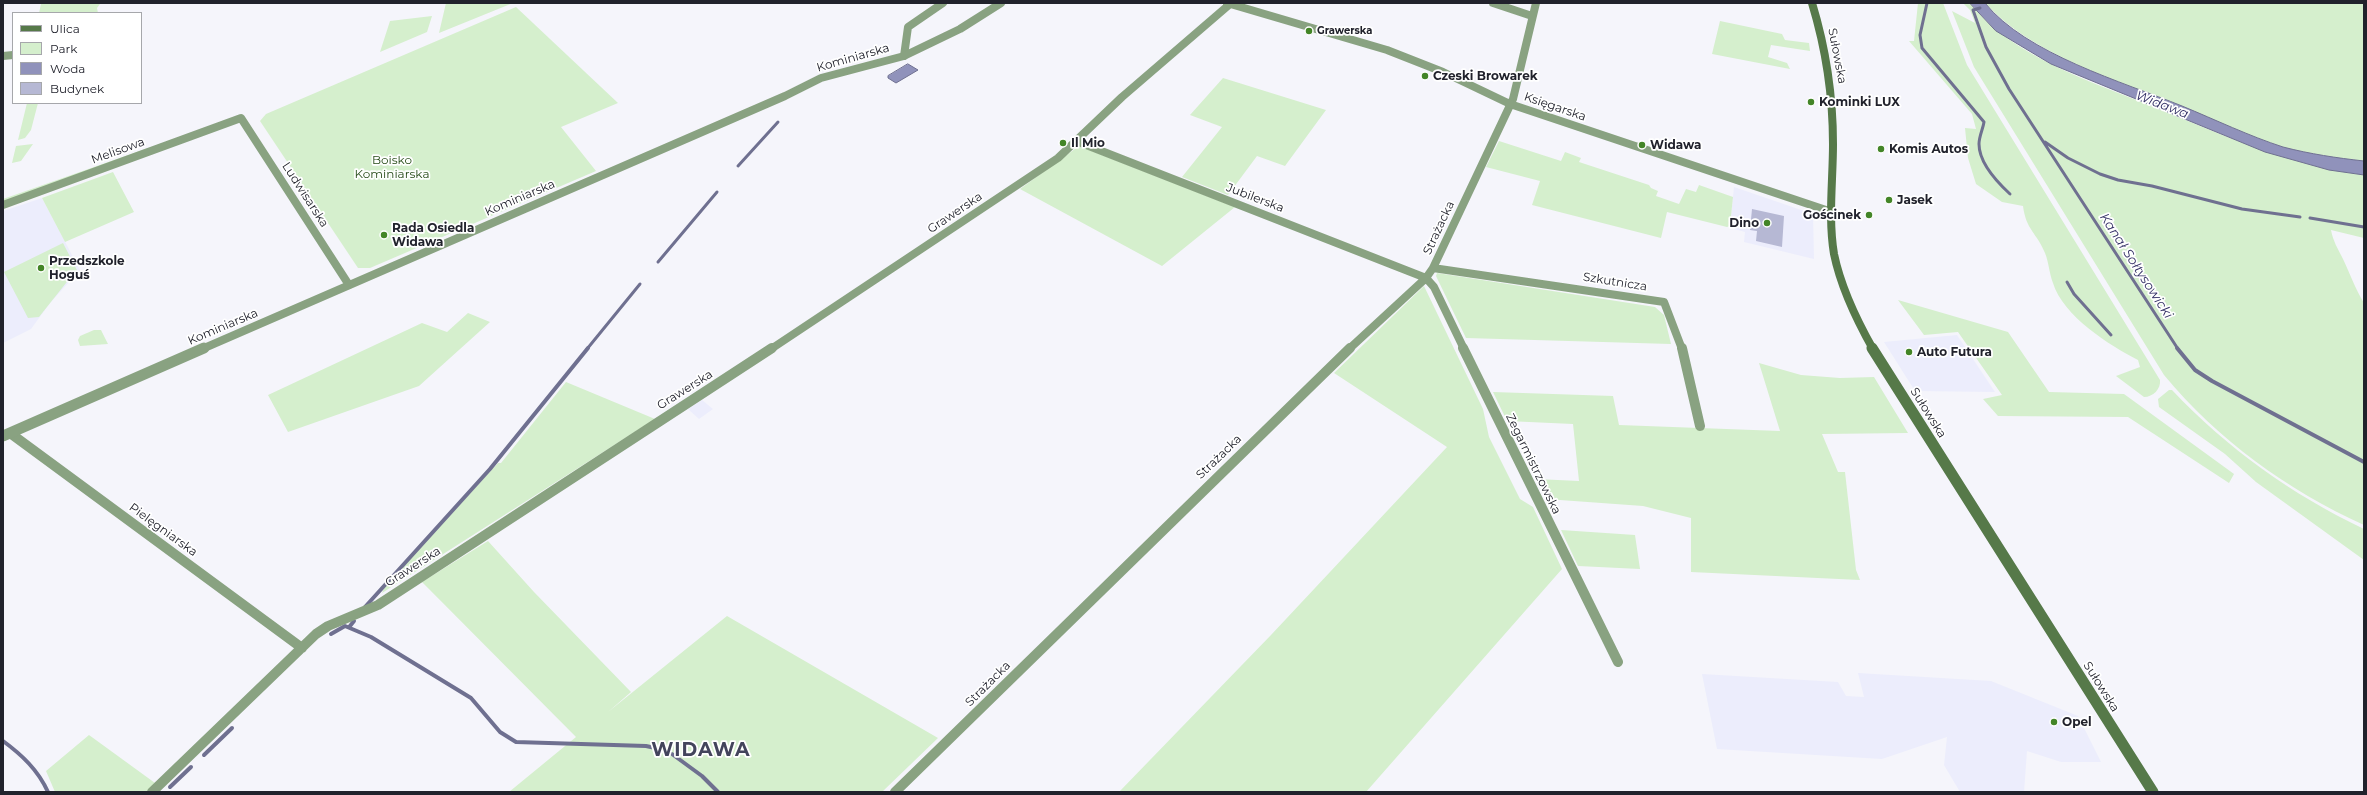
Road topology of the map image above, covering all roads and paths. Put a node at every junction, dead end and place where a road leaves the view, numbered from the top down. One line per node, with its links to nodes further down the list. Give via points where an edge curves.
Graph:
1 (943, 3): 8 (street, via 908,27)
2 (1001, 3): 8 (street, Kominiarska, via 960,29)
3 (1229, 3): 9 (street, Księgarska, via 1386,50 1443,72); 11 (street, Grawerska)
4 (1493, 3): 7 (street)
5 (1536, 3): 7 (street, Strażacka)
6 (1812, 3): 13 (main road, Sułowska, via 1831,90)
7 (1532, 16): 9 (street, Strażacka)
8 (904, 56): 16 (street, Kominiarska, via 821,78)
9 (1510, 104): 13 (street, Księgarska, via 1718,176); 14 (street, Strażacka)
10 (241, 118): 12 (street, Melisowa); 16 (street, Ludwisarska)
11 (1076, 141): 15 (street, Jubilerska); 19 (street, Grawerska, via 1058,158 994,202 725,380 378,605 328,626)
12 (3, 205)
13 (1832, 212): 23 (main road, Sułowska, via 1832,238 1837,267 1844,292 1861,328)
14 (1433, 268): 15 (street, Strażacka); 17 (street, Szkutnicza, via 1664,302 1670,313 1689,377)
15 (1426, 278): 20 (street, Zegarmistrzowska, via 1434,287); 22 (street, Strażacka, via 1370,328 1172,519)
16 (349, 285): 18 (street, Kominiarska)
17 (1700, 426)
18 (6, 434): 19 (street, Pielęgniarska)
19 (302, 648): 21 (street, Grawerska)
20 (1618, 662)
21 (152, 792)
22 (894, 792)
23 (2153, 792)

